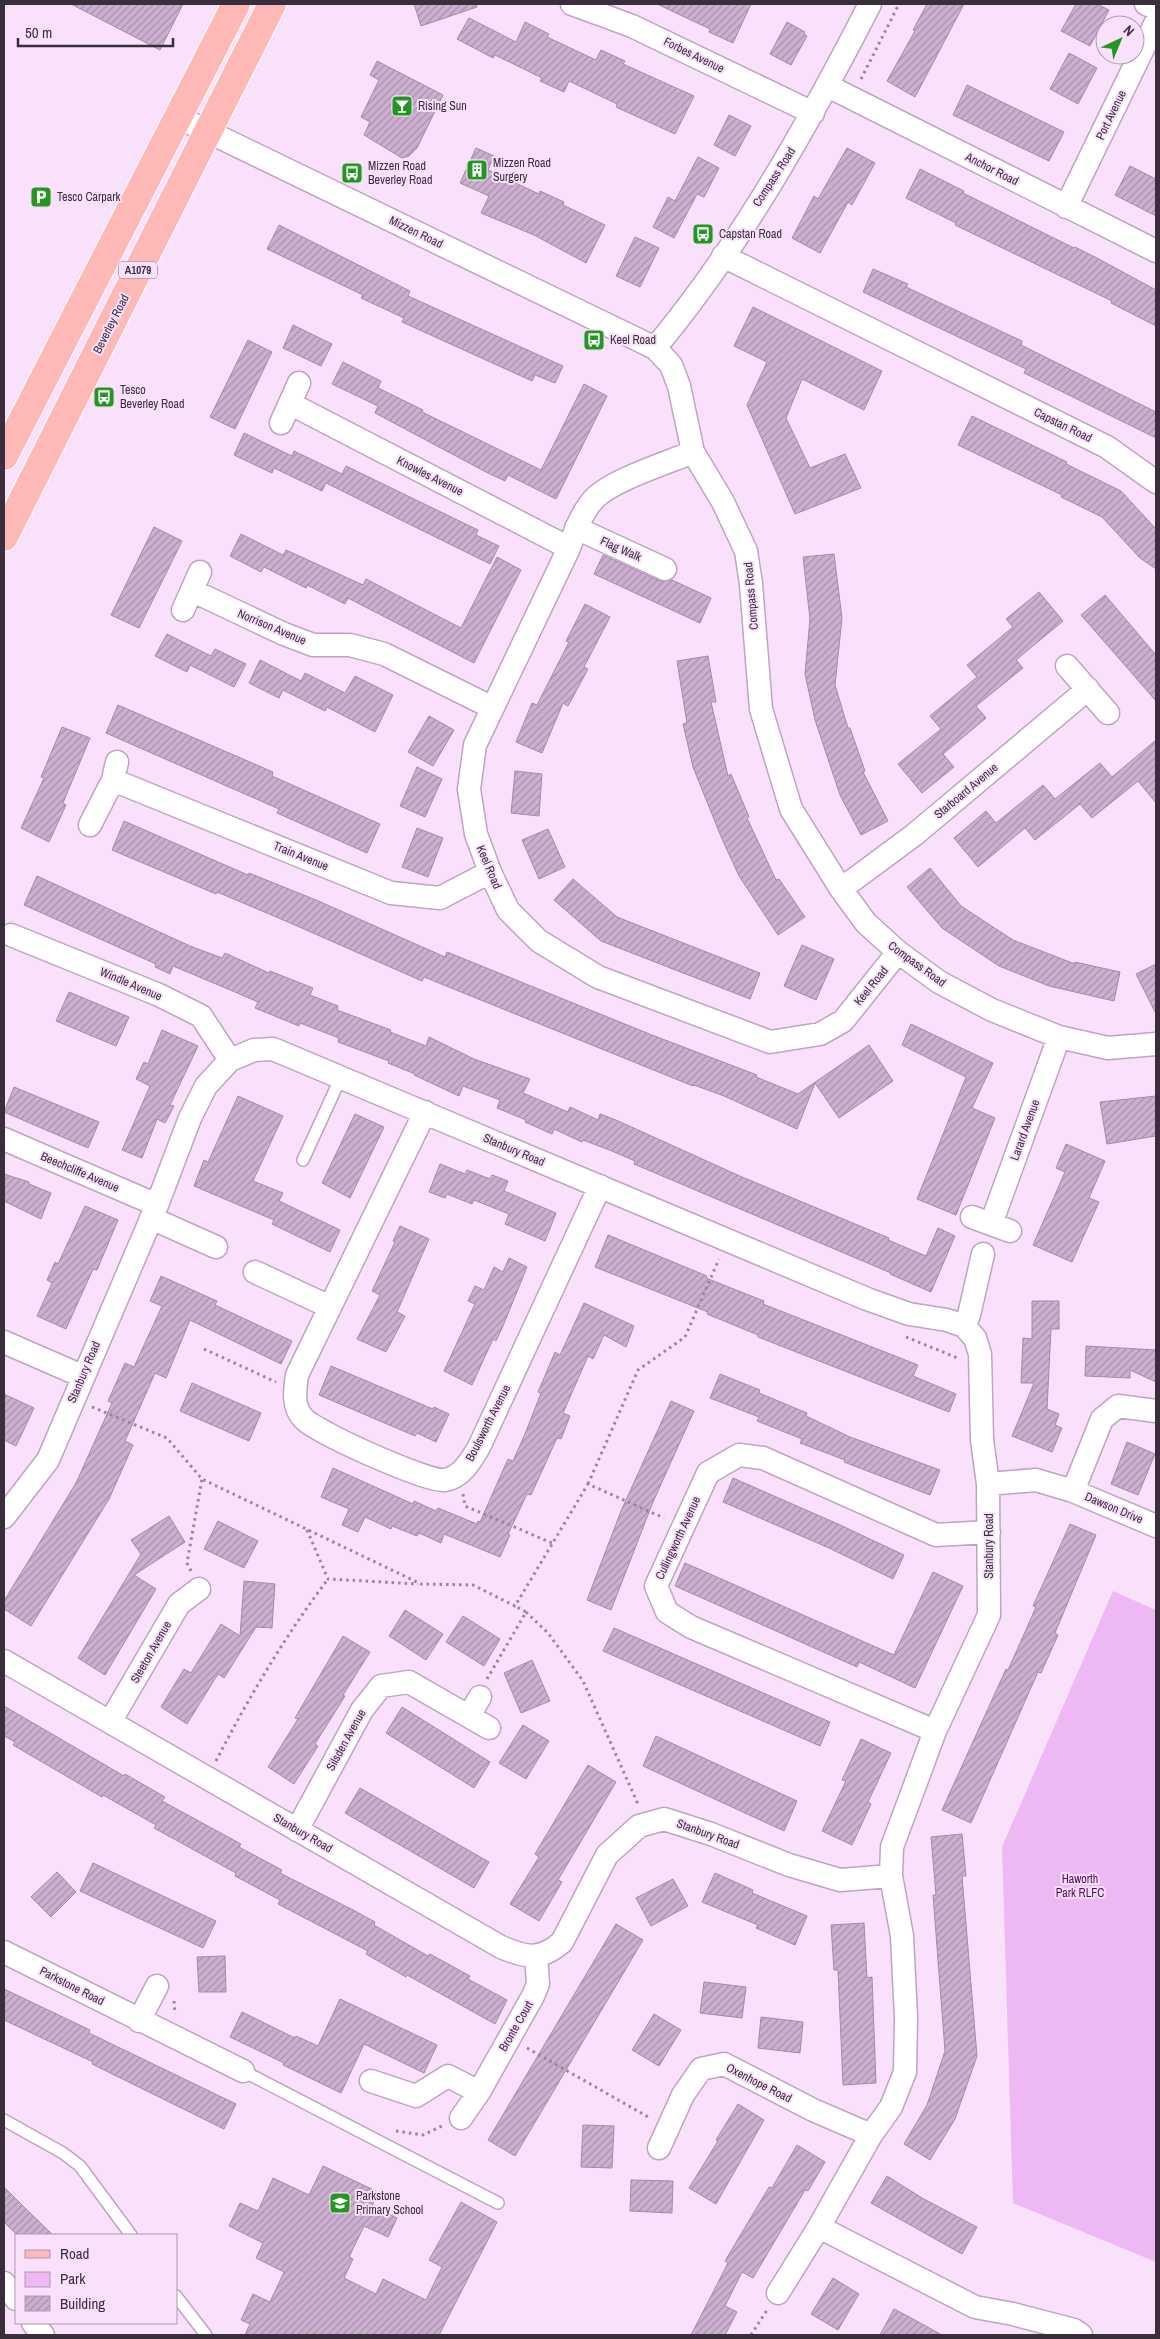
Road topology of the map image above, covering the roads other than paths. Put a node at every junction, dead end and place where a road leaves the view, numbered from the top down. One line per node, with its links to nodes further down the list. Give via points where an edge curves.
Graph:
1 (236, 4): 10 (main road, A1079)
2 (272, 4): 11 (main road, Beverley Road / A1079)
3 (572, 4): 9 (street, Forbes Avenue, via 632,26)
4 (870, 4): 8 (street, Compass Road)
5 (1146, 4): 6 (street)
6 (1156, 8)
7 (1156, 22): 12 (street, Port Avenue)
8 (828, 86): 9 (street, Compass Road); 12 (street, Anchor Road)
9 (813, 113): 14 (street, Compass Road)
10 (178, 117): 11 (street, Mizzen Road); 18 (main road, A1079)
11 (208, 132): 15 (street, Mizzen Road); 20 (main road, Beverley Road / A1079)
12 (1066, 207): 13 (street, Anchor Road)
13 (1156, 252)
14 (723, 256): 15 (street, Compass Road, via 685,312); 19 (street, Capstan Road, via 1107,447)
15 (655, 348): 17 (street, Compass Road, via 674,372)
16 (300, 383): 21 (street, Knowles Avenue, via 286,413)
17 (693, 452): 21 (street, Keel Road, via 607,488 594,500); 30 (street, Compass Road, via 723,502 746,551 761,708 792,809)
18 (4, 456)
19 (1156, 482)
20 (4, 537)
21 (573, 538): 22 (street, Flag Walk); 26 (street, Keel Road)
22 (665, 569)
23 (192, 591): 26 (street, Norrison Avenue, via 313,644 350,645 384,654)
24 (1067, 666): 25 (street)
25 (1088, 689): 27 (street); 30 (street, Starboard Avenue, via 914,835)
26 (491, 708): 29 (street, Keel Road, via 475,745 469,789 476,834)
27 (1108, 712)
28 (90, 826): 29 (street, Train Avenue, via 115,771 391,893 440,898)
29 (490, 872): 32 (street, Keel Road, via 508,910 539,941 598,977 770,1042 820,1034 843,1021)
30 (841, 890): 32 (street, Compass Road, via 866,923)
31 (11, 935): 35 (street, Windle Avenue, via 159,995 201,1016)
32 (898, 952): 33 (street, Compass Road, via 939,982 992,1010)
33 (1059, 1037): 34 (street, Compass Road, via 1108,1048); 42 (street, Larard Avenue)
34 (1156, 1044)
35 (230, 1060): 36 (street, Stanbury Road, via 254,1050 273,1049); 41 (street, Stanbury Road, via 206,1086 190,1118)
36 (341, 1077): 37 (street, Stanbury Road); 39 (lane)
37 (425, 1112): 40 (street, Stanbury Road); 46 (street, Boulsworth Avenue)
38 (4, 1139): 41 (street, Beechcliffe Avenue)
39 (303, 1160)
40 (600, 1186): 46 (street, Boulsworth Avenue, via 479,1447 463,1471 445,1480 428,1478 331,1436 303,1418 296,1405 297,1375); 47 (street, Stanbury Road, via 884,1305)
41 (154, 1212): 43 (street); 49 (street, Stanbury Road)
42 (991, 1224)
43 (216, 1247)
44 (983, 1254): 47 (street)
45 (256, 1272): 46 (street)
46 (330, 1307)
47 (964, 1326): 51 (street, Stanbury Road, via 975,1338 980,1354 982,1440)
48 (4, 1342): 49 (street)
49 (82, 1376): 53 (street, Stanbury Road, via 48,1460)
50 (1156, 1411): 52 (street, via 1118,1406 1102,1419)
51 (988, 1484): 52 (street, Dawson Drive, via 1036,1480); 55 (street, Stanbury Road)
52 (1073, 1491): 54 (street, Dawson Drive)
53 (4, 1517)
54 (1156, 1526)
55 (989, 1532): 60 (street, Stanbury Road, via 989,1616); 60 (street, Cullingworth Avenue, via 936,1535 763,1458 739,1455 708,1473 656,1586 667,1612 692,1627)
56 (199, 1589): 58 (street, Steeton Avenue, via 179,1604)
57 (4, 1660): 58 (street, Stanbury Road)
58 (110, 1722): 61 (street, Stanbury Road)
59 (489, 1728): 61 (street, Silsden Avenue, via 474,1706 409,1682 381,1686 362,1710)
60 (935, 1731): 62 (street, Stanbury Road, via 892,1847)
61 (297, 1830): 64 (street, Stanbury Road, via 501,1947 522,1957)
62 (891, 1876): 64 (street, Stanbury Road, via 840,1880 789,1865 664,1819 639,1826 607,1855 562,1942 551,1952); 72 (street, via 902,1936 905,2072 891,2106)
63 (4, 1952): 66 (street, Parkstone Road)
64 (536, 1956): 69 (street, Bronte Court, via 538,1984)
65 (157, 1986): 66 (street)
66 (139, 2021): 67 (street, Parkstone Road)
67 (243, 2071): 74 (lane)
68 (371, 2081): 69 (street, via 416,2096 448,2076)
69 (479, 2092): 70 (street, Bronte Court)
70 (461, 2118)
71 (4, 2120): 76 (lane, via 64,2153 80,2166)
72 (871, 2135): 73 (street, Oxenhope Road, via 813,2110 724,2064 701,2069 683,2095); 75 (street)
73 (664, 2138)
74 (498, 2203)
75 (819, 2227): 78 (street); 84 (street, via 903,2261 975,2307 1074,2330)
76 (130, 2234)
77 (4, 2283): 79 (street)
78 (778, 2293)
79 (15, 2298)
80 (178, 2299): 83 (lane)
81 (34, 2324): 82 (street)
82 (42, 2335)
83 (206, 2335)
84 (1081, 2335)

